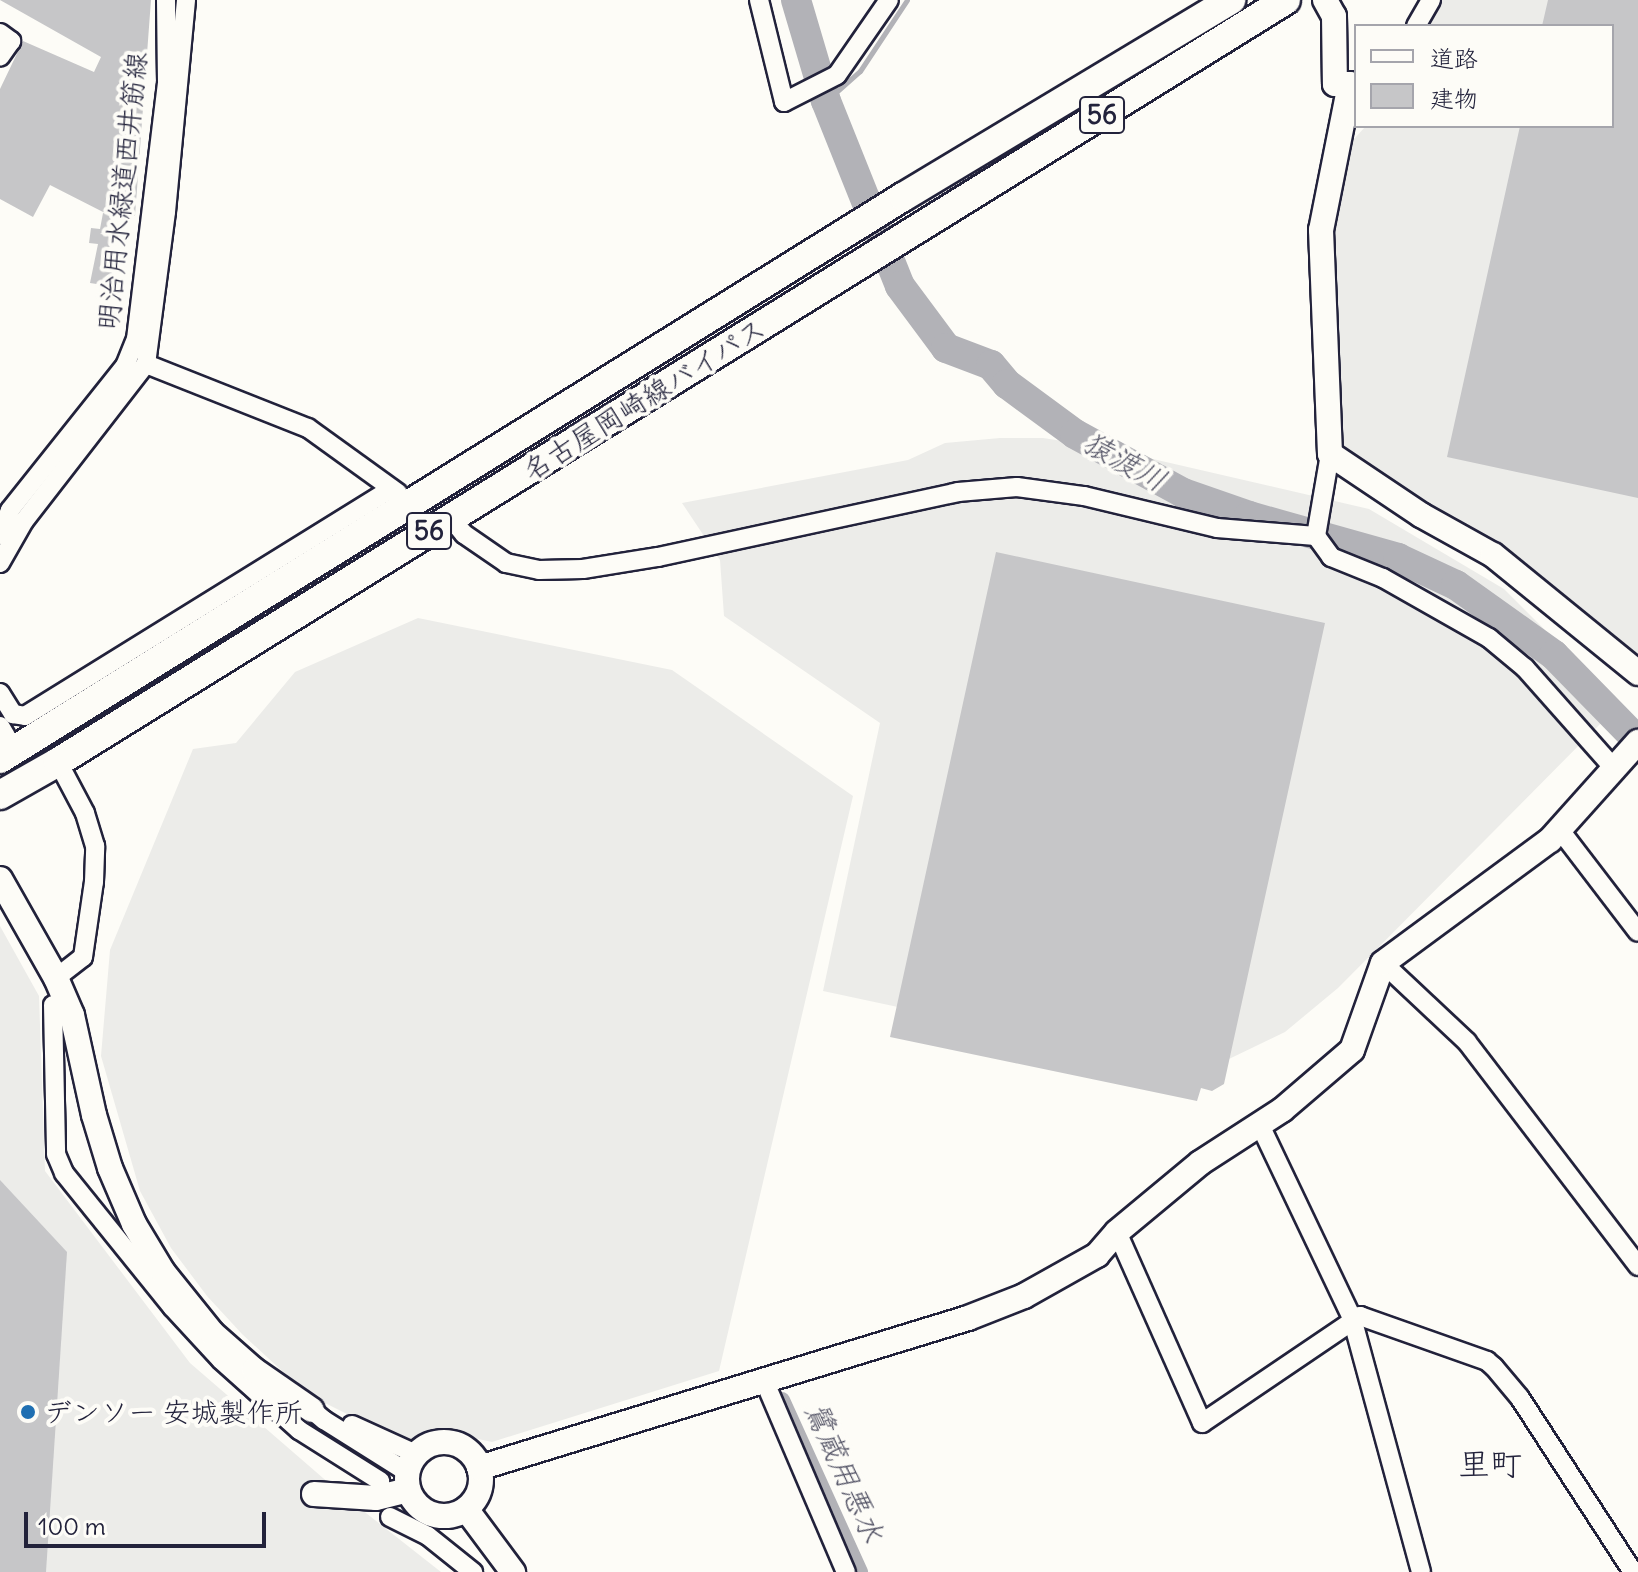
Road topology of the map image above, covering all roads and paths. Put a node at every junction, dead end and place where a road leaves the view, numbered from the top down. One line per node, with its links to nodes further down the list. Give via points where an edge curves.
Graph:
1 (166, 0): 17 (street, 明治用水緑道西井筋線, via 167,82 136,339 125,366 10,510)
2 (186, 0): 13 (street)
3 (759, 0): 4 (street, via 784,102 837,75)
4 (889, 0)
5 (1231, 0): 15 (main road, 名古屋岡崎線バイパス / 56)
6 (1286, 0): 16 (main road, 名古屋岡崎線バイパス / 56)
7 (1325, 0): 12 (street, via 1334,16 1335,84)
8 (1431, 0): 9 (street)
9 (1417, 24)
10 (0, 33): 11 (street, via 11,41)
11 (0, 57)
12 (1353, 82): 14 (street, via 1321,230)
13 (146, 364): 15 (street, via 308,428); 19 (street, via 24,521)
14 (1330, 454): 18 (street); 20 (street, via 1493,555)
15 (402, 495): 21 (street, via 25,716 13,714); 22 (main road, 名古屋岡崎線バイパス / 56)
16 (451, 518): 18 (street, via 464,534 506,563 539,570 643,560 958,492 1017,487 1084,496 1217,528); 24 (main road, 名古屋岡崎線バイパス / 56)
17 (0, 535)
18 (1316, 536): 25 (street, via 1331,557 1383,578 1489,638 1525,668)
19 (0, 563)
20 (1638, 673)
21 (0, 693)
22 (2, 740)
23 (1638, 742): 25 (street)
24 (58, 762): 26 (main road, 名古屋岡崎線バイパス / 56); 31 (street, via 85,813 95,846 83,957)
25 (1613, 767): 27 (street)
26 (0, 795)
27 (1560, 830): 29 (street); 30 (street)
28 (0, 879): 31 (street)
29 (1638, 932)
30 (1383, 963): 33 (street, via 1352,1050); 35 (street, via 1467,1042)
31 (56, 978): 38 (street, via 72,1015 110,1168 134,1224 163,1272 212,1333)
32 (53, 1005): 41 (street, via 56,1154 64,1173 221,1360 299,1430)
33 (1260, 1125): 34 (street, via 1200,1163); 36 (street)
34 (1117, 1232): 36 (street, via 1202,1423); 37 (street, via 1097,1255 1024,1296)
35 (1638, 1266)
36 (1352, 1318): 48 (street); 49 (street, via 1360,1316 1494,1367 1520,1398)
37 (764, 1380): 39 (street); 47 (street)
38 (312, 1410): 40 (street)
39 (479, 1468): 40 (street, via 469,1452 452,1443 433,1443); 43 (street, via 479,1491)
40 (410, 1472): 42 (street, via 376,1498); 43 (street, via 417,1506 432,1515 450,1516)
41 (380, 1481)
42 (314, 1494)
43 (466, 1509): 46 (street)
44 (390, 1517): 45 (street, via 428,1536)
45 (473, 1572)
46 (513, 1572)
47 (846, 1572)
48 (1421, 1572)
49 (1633, 1572)

